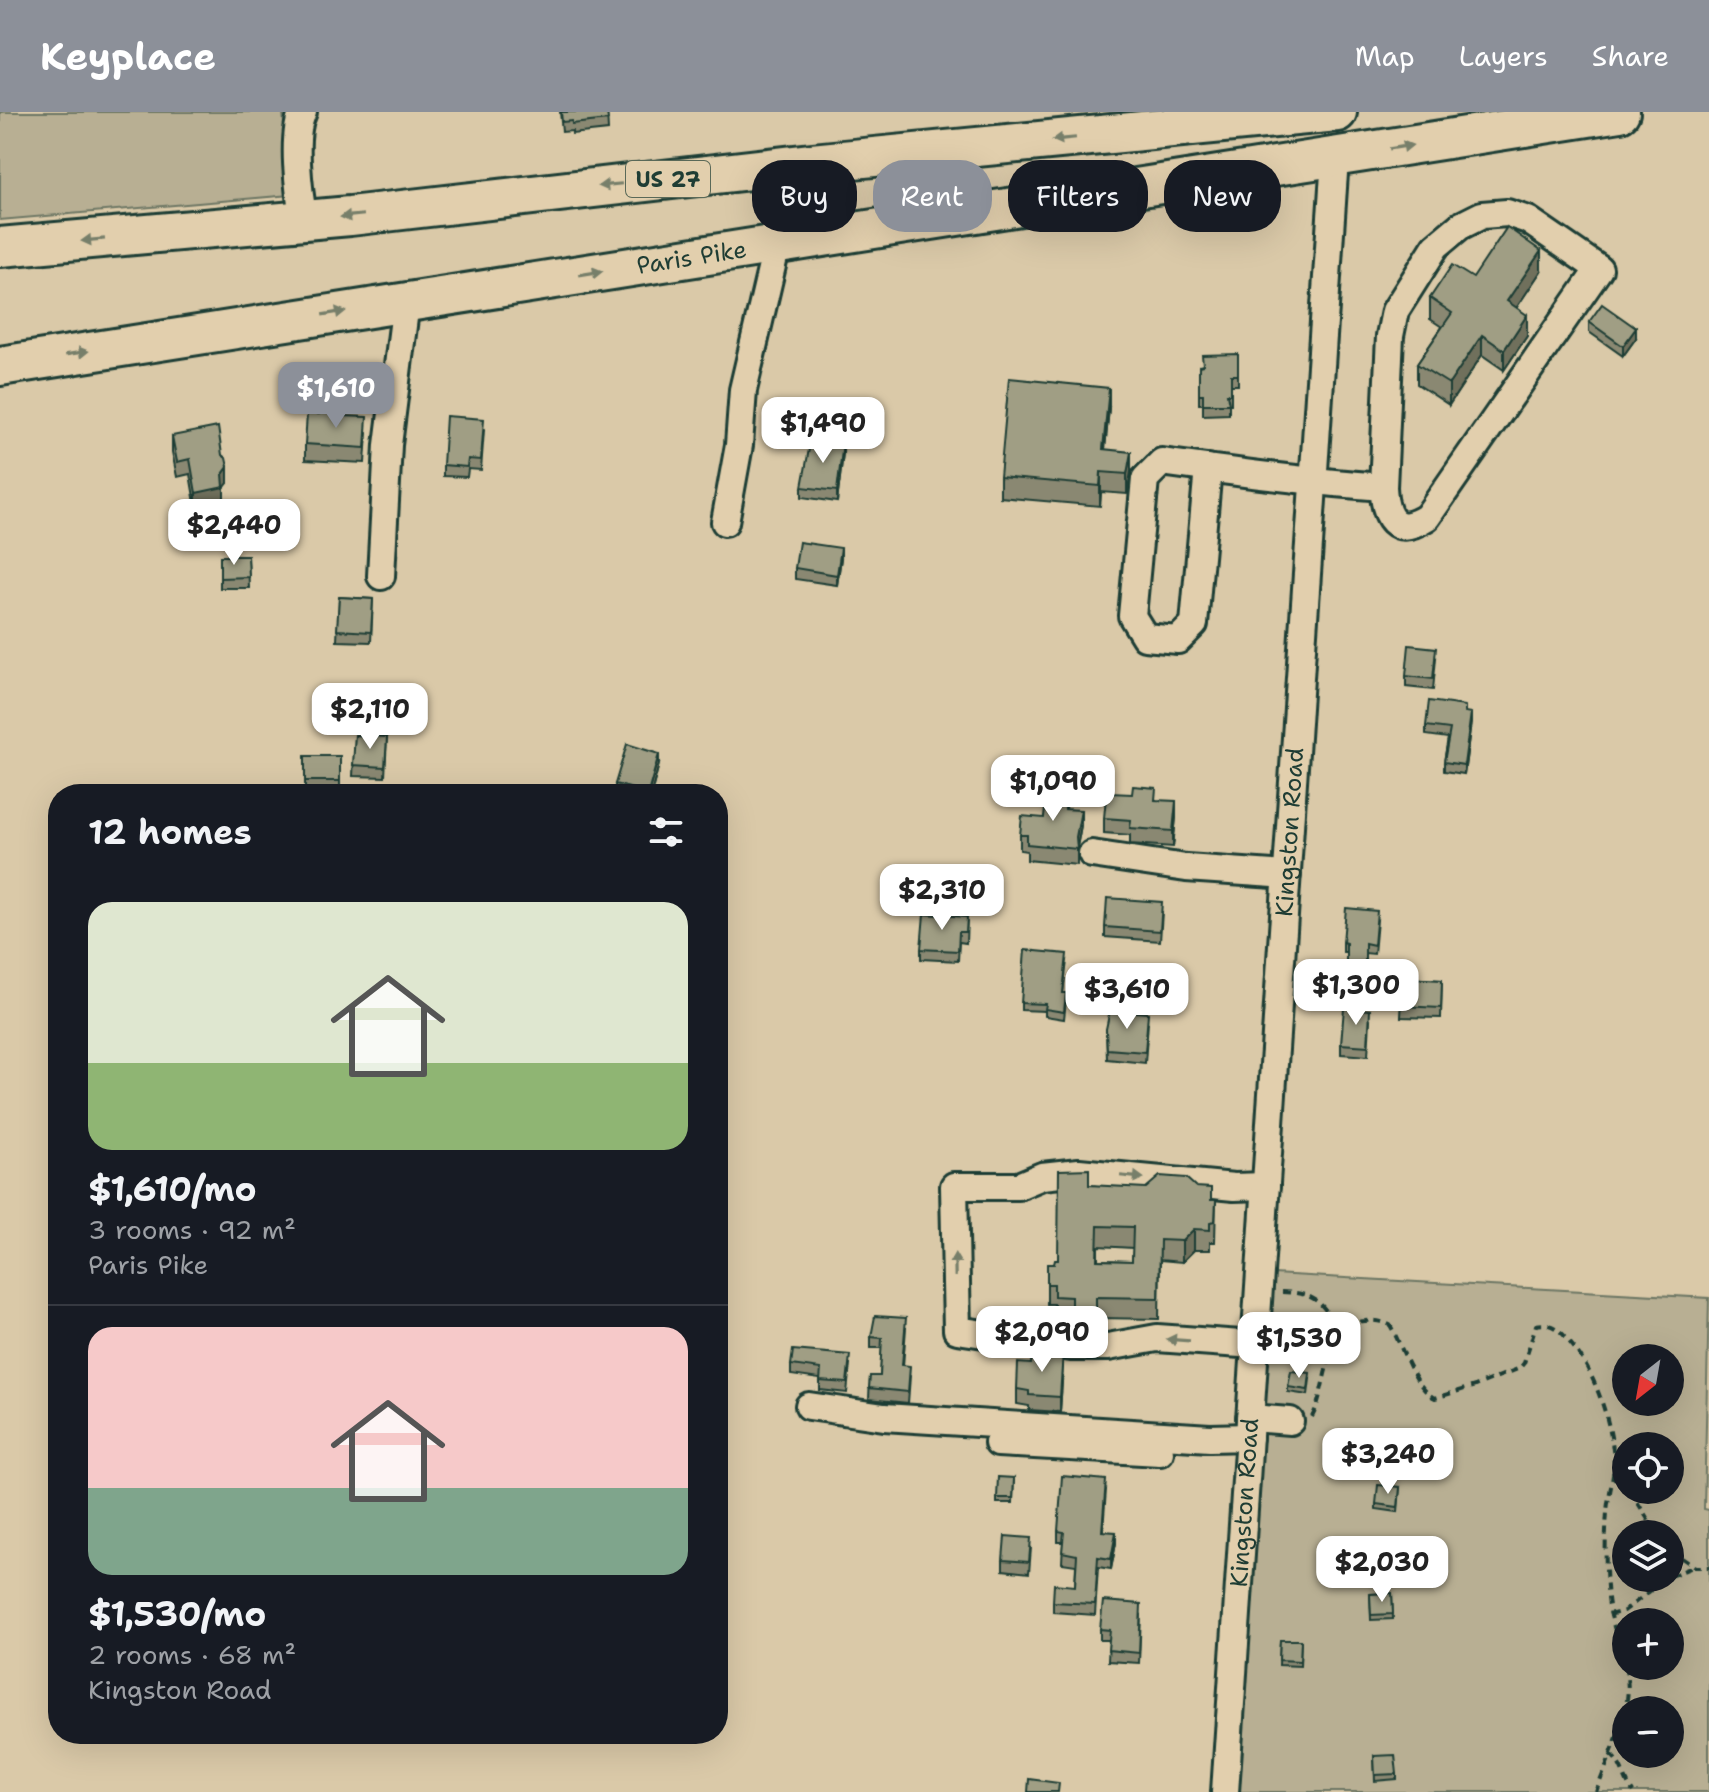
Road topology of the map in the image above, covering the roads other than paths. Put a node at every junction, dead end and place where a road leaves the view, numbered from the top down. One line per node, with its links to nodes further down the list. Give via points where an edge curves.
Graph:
1 (303, 112): 5 (street, via 298,170)
2 (1620, 112): 4 (highway, Paris Pike, one-way to 2)
3 (1333, 113): 4 (highway); 5 (highway, US 27, one-way to 5, via 812,163)
4 (1335, 158): 6 (highway, Paris Pike); 11 (street, Kingston Road)
5 (304, 221): 7 (highway, US 27, one-way to 7)
6 (777, 244): 8 (highway, Paris Pike, one-way to 6); 13 (street, via 743,390)
7 (0, 247)
8 (406, 302): 9 (highway, Paris Pike, one-way to 8); 14 (street, via 388,445)
9 (0, 366)
10 (1208, 468): 10 (street, via 1162,462 1145,479 1132,616 1145,637 1178,640 1194,624); 11 (street)
11 (1314, 482): 12 (street); 16 (street, Kingston Road)
12 (1383, 487): 12 (street, via 1390,519 1402,525 1427,517 1599,269 1528,220 1507,213 1482,215 1436,246 1395,311)
13 (725, 522)
14 (381, 576)
15 (1092, 854): 16 (street)
16 (1287, 875): 17 (street, Kingston Road)
17 (1266, 1186): 18 (street, Kingston Road); 18 (street, one-way to 17, via 1157,1338 1071,1347 957,1330 954,1186 1018,1186 1042,1176 1079,1172)
18 (1255, 1345): 21 (street, Kingston Road)
19 (809, 1406): 21 (street, via 884,1417)
20 (1290, 1421): 21 (street)
21 (1249, 1437): 22 (street); 23 (street, Kingston Road)
22 (998, 1443)
23 (1225, 1792)

